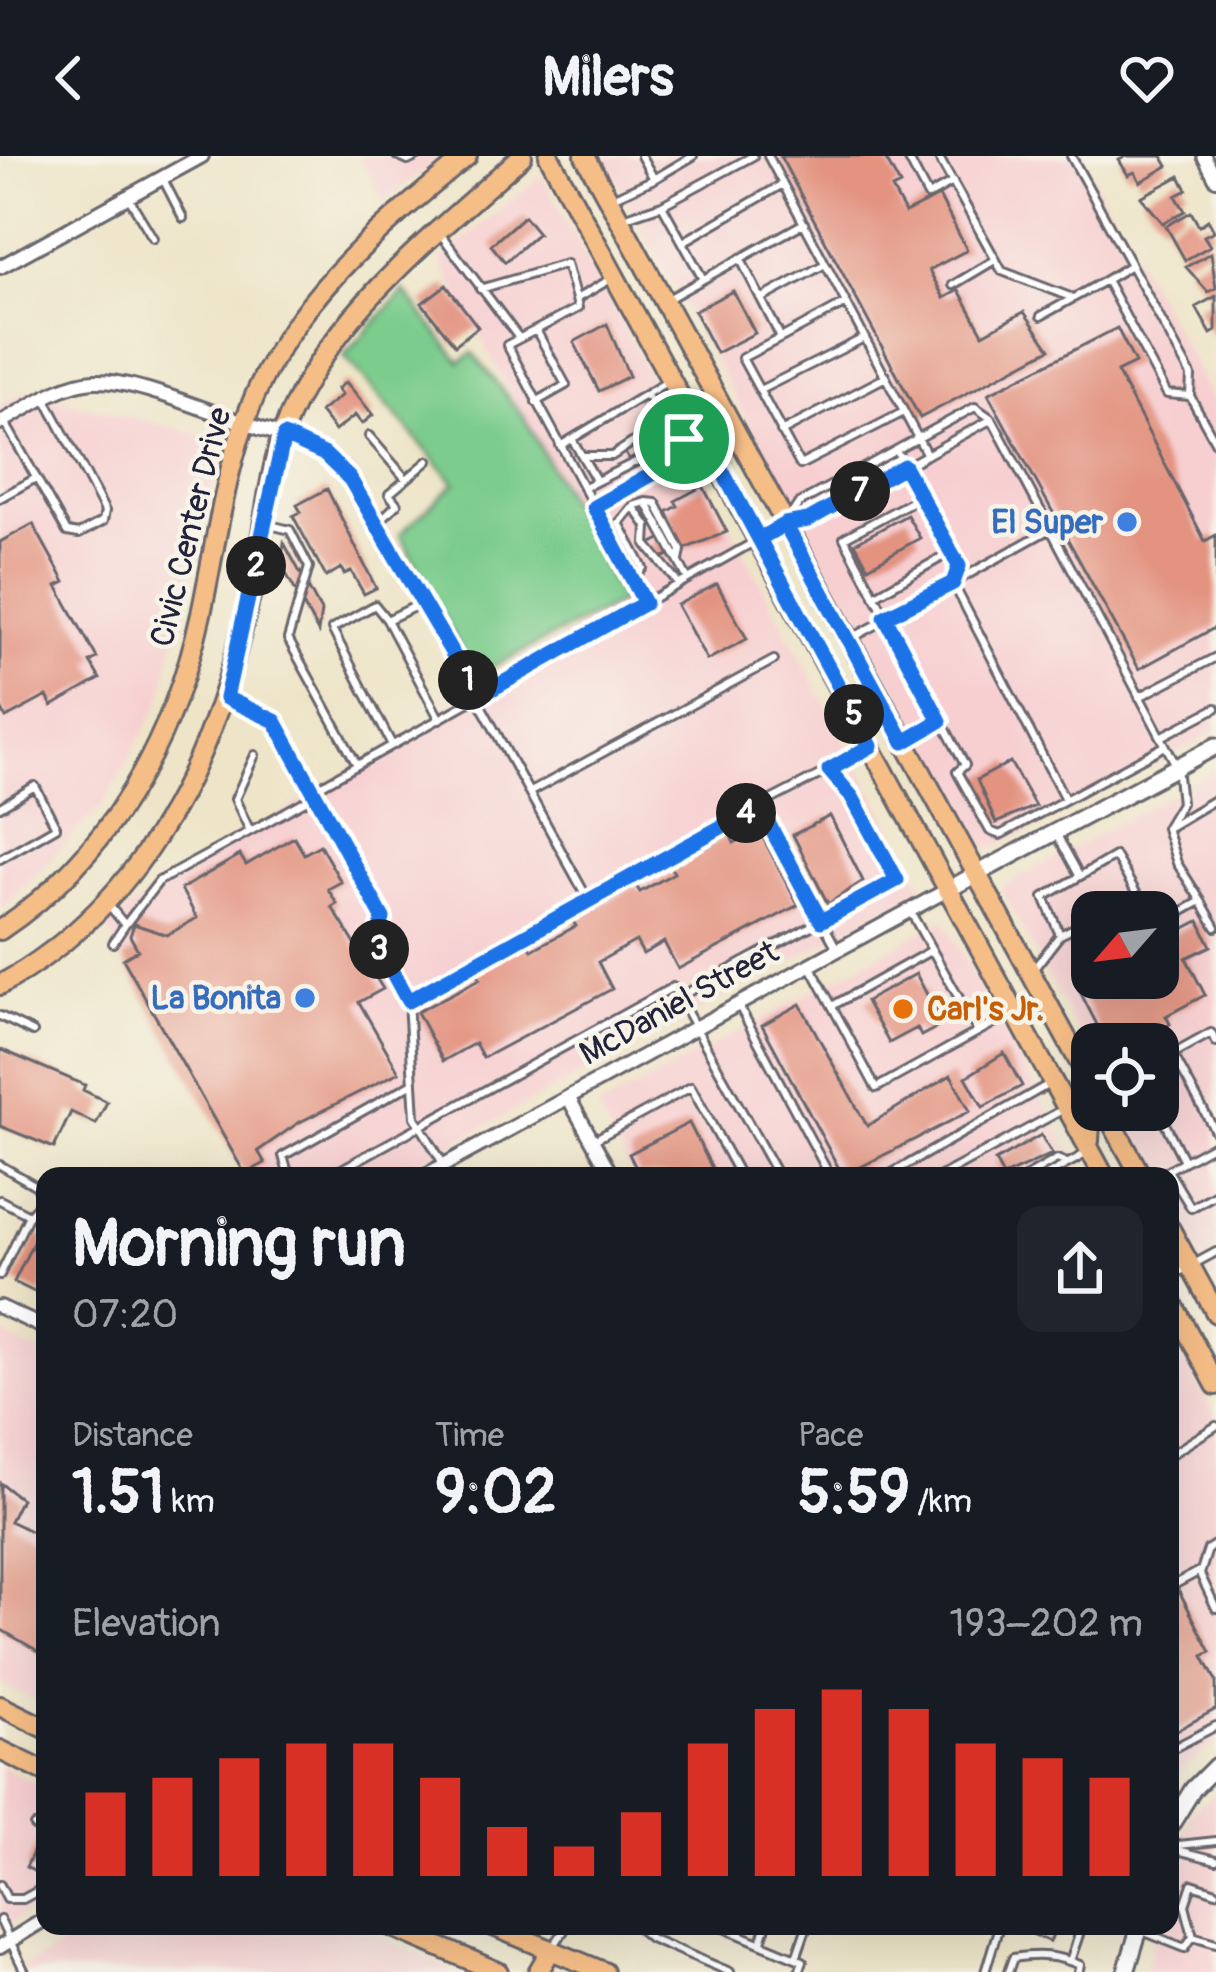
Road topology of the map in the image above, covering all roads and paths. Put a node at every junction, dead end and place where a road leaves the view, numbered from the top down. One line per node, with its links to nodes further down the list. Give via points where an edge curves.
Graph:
1 (397, 156): 2 (lane)
2 (418, 156)
3 (467, 156): 62 (main road, Civic Center Drive, via 338,266 285,338)
4 (522, 156): 28 (main road, Civic Center Drive)
5 (549, 156): 36 (main road)
6 (585, 156): 23 (main road)
7 (641, 156): 18 (lane)
8 (693, 156): 18 (lane)
9 (753, 156): 16 (lane)
10 (768, 156): 21 (lane)
11 (907, 156): 20 (lane, via 928,196)
12 (938, 156): 20 (lane)
13 (1071, 156): 34 (lane)
14 (1204, 156): 19 (street)
15 (192, 158): 17 (street)
16 (736, 160): 24 (lane)
17 (163, 177): 22 (street); 25 (lane)
18 (654, 179): 23 (lane)
19 (1216, 179)
20 (953, 182): 32 (lane)
21 (783, 184): 27 (lane); 30 (lane)
22 (128, 196): 29 (lane); 35 (street)
23 (609, 200): 26 (main road)
24 (662, 205): 26 (lane); 30 (lane)
25 (183, 218)
26 (620, 220): 44 (main road)
27 (804, 223): 31 (lane); 33 (lane)
28 (438, 232): 40 (lane); 64 (main road, Civic Center Drive, via 348,320 293,406)
29 (153, 238)
30 (683, 242): 37 (lane)
31 (740, 258): 37 (lane); 43 (lane)
32 (995, 260): 39 (lane); 41 (lane, via 1002,271)
33 (825, 263): 43 (lane); 45 (lane)
34 (1131, 266): 38 (lane); 55 (lane, via 1192,374)
35 (0, 267)
36 (615, 277): 42 (lane); 52 (main road)
37 (703, 279): 44 (lane)
38 (1106, 280): 41 (lane); 55 (lane, via 1167,394)
39 (953, 285)
40 (480, 289): 42 (lane, via 566,264); 48 (lane)
41 (1072, 298): 46 (lane)
42 (576, 299): 47 (lane, via 578,308)
43 (761, 299): 49 (lane)
44 (663, 302): 90 (main road)
45 (846, 303): 49 (lane); 50 (lane)
46 (1040, 316)
47 (536, 330): 48 (lane); 57 (lane, via 566,386)
48 (519, 338): 57 (lane, via 507,345)
49 (781, 338): 53 (lane, via 742,358)
50 (864, 338): 51 (lane); 53 (lane)
51 (885, 377): 58 (lane); 63 (lane)
52 (672, 379): 54 (lane); 67 (main road)
53 (760, 390): 63 (lane)
54 (647, 395): 61 (lane); 68 (lane)
55 (1190, 396): 70 (lane)
56 (45, 398): 60 (street); 62 (street, via 94,381 117,384); 80 (lane, via 105,511 103,521 67,532)
57 (536, 402): 73 (lane)
58 (904, 412): 63 (lane, via 800,465); 69 (lane)
59 (992, 419): 69 (lane, via 975,407); 75 (lane); 91 (lane)
60 (2, 422): 66 (lane)
61 (662, 423): 72 (lane); 76 (lane, via 612,456)
62 (242, 426): 64 (street); 145 (main road, Civic Center Drive, via 184,683 147,770 83,858)
63 (781, 432)
64 (284, 436): 88 (main road, Civic Center Drive); 89 (lane, via 324,454)
65 (369, 436): 81 (lane)
66 (13, 437): 71 (lane); 80 (lane)
67 (703, 437): 72 (lane); 77 (lane); 92 (main road)
68 (572, 439): 73 (lane); 76 (lane)
69 (918, 440): 74 (lane); 75 (lane)
70 (1216, 443)
71 (0, 445)
72 (674, 445): 77 (lane); 82 (lane)
73 (560, 446): 83 (lane)
74 (896, 452): 79 (lane); 90 (lane, via 799,503)
75 (927, 454): 79 (lane)
76 (582, 456): 82 (lane)
77 (681, 458): 87 (lane)
78 (428, 461): 81 (lane)
79 (904, 466): 84 (lane); 90 (lane, via 808,520)
80 (36, 478): 85 (lane)
81 (406, 479): 89 (lane, via 389,494 397,504)
82 (596, 480): 83 (lane)
83 (583, 488): 87 (lane)
84 (922, 496): 93 (lane); 98 (lane, via 844,538)
85 (0, 498)
86 (633, 506): 94 (lane, via 619,523 642,559); 95 (lane, via 646,502); 97 (lane, via 646,544)
87 (594, 507): 94 (lane)
88 (265, 524): 108 (main road, Civic Center Drive); 119 (lane, via 290,530 309,567 288,639)
89 (377, 524): 99 (lane)
90 (785, 524): 92 (main road); 103 (main road)
91 (1050, 530): 96 (lane); 107 (lane)
92 (759, 539): 95 (lane); 115 (main road)
93 (951, 552): 96 (lane, via 959,566); 98 (lane)
94 (632, 579): 100 (lane)
95 (688, 579): 97 (lane)
96 (953, 583): 101 (lane); 124 (lane)
97 (679, 584): 100 (lane)
98 (874, 596): 101 (lane)
99 (424, 602): 102 (lane); 106 (lane)
100 (645, 603): 106 (lane)
101 (885, 617): 103 (lane); 111 (lane)
102 (387, 620): 110 (lane); 114 (lane, via 375,605 332,629)
103 (848, 640): 113 (main road)
104 (1216, 657): 107 (lane)
105 (774, 660): 123 (lane)
106 (478, 697): 110 (lane); 123 (lane)
107 (1139, 697): 112 (lane)
108 (226, 698): 122 (lane, via 275,721); 136 (main road, Civic Center Drive, via 182,803)
109 (1216, 708): 112 (lane)
110 (439, 719): 114 (lane)
111 (940, 721): 113 (lane); 124 (lane, via 990,831 1000,835)
112 (1161, 737): 116 (lane)
113 (904, 742): 132 (main road)
114 (392, 746): 119 (lane)
115 (871, 746): 121 (lane); 134 (main road)
116 (1166, 746): 120 (lane); 124 (lane)
117 (1216, 746): 120 (street, McDaniel Street)
118 (254, 755): 129 (lane, via 235,799)
119 (357, 765): 122 (lane)
120 (1177, 767): 128 (lane, via 1181,803); 130 (street, McDaniel Street)
121 (829, 770): 126 (lane); 142 (lane, via 897,880)
122 (314, 792): 129 (lane); 155 (lane, via 383,918 377,944)
123 (530, 792): 138 (lane)
124 (1065, 799)
125 (1216, 799): 128 (lane)
126 (759, 806): 138 (lane); 142 (lane)
127 (0, 807): 131 (lane, via 35,786 56,827)
128 (1166, 828): 137 (lane)
129 (250, 831): 143 (lane, via 159,881)
130 (1056, 832): 132 (street, McDaniel Street); 133 (lane)
131 (0, 859)
132 (977, 874): 134 (street, McDaniel Street); 152 (main road)
133 (1079, 875): 135 (lane, via 1115,856); 147 (lane, via 1044,898)
134 (949, 890): 139 (street, McDaniel Street); 158 (main road)
135 (1135, 891)
136 (106, 901): 143 (lane); 153 (main road, Civic Center Drive)
137 (1201, 901): 140 (lane); 141 (lane)
138 (590, 903): 155 (lane)
139 (910, 910): 149 (street, McDaniel Street); 150 (lane)
140 (1212, 910): 144 (lane)
141 (1179, 913)
142 (821, 921): 149 (lane); 154 (lane)
143 (125, 925): 148 (lane)
144 (1216, 927)
145 (0, 930)
146 (1071, 930): 147 (lane)
147 (1060, 935): 152 (lane)
148 (113, 943)
149 (837, 950): 151 (street, McDaniel Street)
150 (932, 950): 157 (lane); 162 (lane)
151 (810, 965): 156 (street, McDaniel Street); 157 (lane)
152 (1030, 973): 165 (main road)
153 (0, 985)
154 (679, 998): 160 (lane); 172 (lane, via 673,987)
155 (408, 1001): 169 (lane)
156 (739, 1004): 160 (street, McDaniel Street); 190 (lane)
157 (832, 1006): 162 (lane, via 876,1088)
158 (1015, 1011): 162 (lane); 168 (main road)
159 (0, 1016): 161 (lane)
160 (696, 1027): 170 (street, McDaniel Street); 189 (lane)
161 (33, 1032)
162 (978, 1032)
163 (1214, 1032): 164 (lane); 166 (lane)
164 (1216, 1042)
165 (1071, 1047)
166 (1179, 1051)
167 (1179, 1065): 176 (lane)
168 (1053, 1082): 171 (main road); 191 (lane)
169 (413, 1083): 172 (lane); 184 (lane, via 283,1156)
170 (568, 1097): 177 (street); 183 (street, McDaniel Street)
171 (1067, 1107): 179 (main road); 192 (lane)
172 (419, 1124): 183 (lane); 185 (lane)
173 (1091, 1131): 179 (main road)
174 (1116, 1131): 196 (main road)
175 (1169, 1131): 180 (lane)
176 (1216, 1132)
177 (593, 1141): 187 (street); 188 (lane, via 691,1087)
178 (1216, 1144): 180 (lane)
179 (1090, 1151): 181 (lane); 195 (main road)
180 (1184, 1161): 197 (lane)
181 (1068, 1164): 193 (lane); 194 (lane)
182 (0, 1165): 198 (lane)
183 (444, 1165): 186 (street, McDaniel Street)
184 (287, 1167)
185 (345, 1167)
186 (440, 1167)
187 (607, 1167)
188 (735, 1167)
189 (773, 1167)
190 (825, 1167)
191 (903, 1167)
192 (960, 1167)
193 (1044, 1167)
194 (1062, 1167)
195 (1099, 1167)
196 (1136, 1167)
197 (1173, 1167)
198 (36, 1186)
199 (1179, 1188): 200 (lane, via 1191,1208)
200 (1216, 1195)
201 (0, 1200): 203 (lane)
202 (36, 1207): 203 (lane)
203 (29, 1214): 208 (lane)
204 (1179, 1246): 206 (main road)
205 (1215, 1254): 206 (lane)
206 (1190, 1266): 207 (lane); 210 (main road)
207 (1179, 1272)
208 (0, 1275)
209 (0, 1307): 212 (street)
210 (1216, 1313)
211 (1179, 1316): 213 (main road)
212 (36, 1324)
213 (1216, 1385)
214 (1216, 1426): 215 (lane)
215 (1179, 1448)
216 (1216, 1544): 217 (lane)
217 (1201, 1571): 218 (lane); 219 (lane)
218 (1179, 1583)
219 (1216, 1608)
220 (0, 1706): 221 (main road)
221 (36, 1724)
222 (1216, 1726): 223 (lane)
223 (1179, 1745)
224 (0, 1750): 226 (main road)
225 (1216, 1766): 227 (street)
226 (36, 1768)
227 (1179, 1812)
228 (1216, 1841): 229 (lane)
229 (1179, 1846)
230 (1179, 1850): 231 (lane)
231 (1216, 1860)
232 (0, 1885): 233 (lane, via 8,1899)
233 (36, 1892)
234 (1216, 1892): 248 (lane, via 1192,1885 1184,1905)
235 (0, 1920): 251 (lane)
236 (36, 1925): 251 (street)
237 (412, 1935): 256 (main road)
238 (515, 1935): 252 (main road)
239 (561, 1935): 252 (lane)
240 (646, 1935): 259 (lane)
241 (741, 1935): 249 (lane)
242 (763, 1935): 249 (lane)
243 (804, 1935): 253 (lane)
244 (995, 1935): 261 (lane)
245 (1079, 1935): 254 (lane)
246 (1137, 1935): 264 (street)
247 (1155, 1935): 248 (lane, via 1185,1948)
248 (1193, 1936): 250 (lane)
249 (761, 1943): 253 (lane)
250 (1216, 1943)
251 (6, 1944): 255 (lane)
252 (551, 1950): 257 (main road); 258 (main road)
253 (796, 1958): 260 (lane)
254 (1070, 1961): 262 (lane, via 1013,1958); 263 (lane)
255 (25, 1972)
256 (498, 1972)
257 (538, 1972)
258 (604, 1972)
259 (730, 1972)
260 (800, 1972)
261 (985, 1972)
262 (1008, 1972)
263 (1078, 1972)
264 (1126, 1972)

